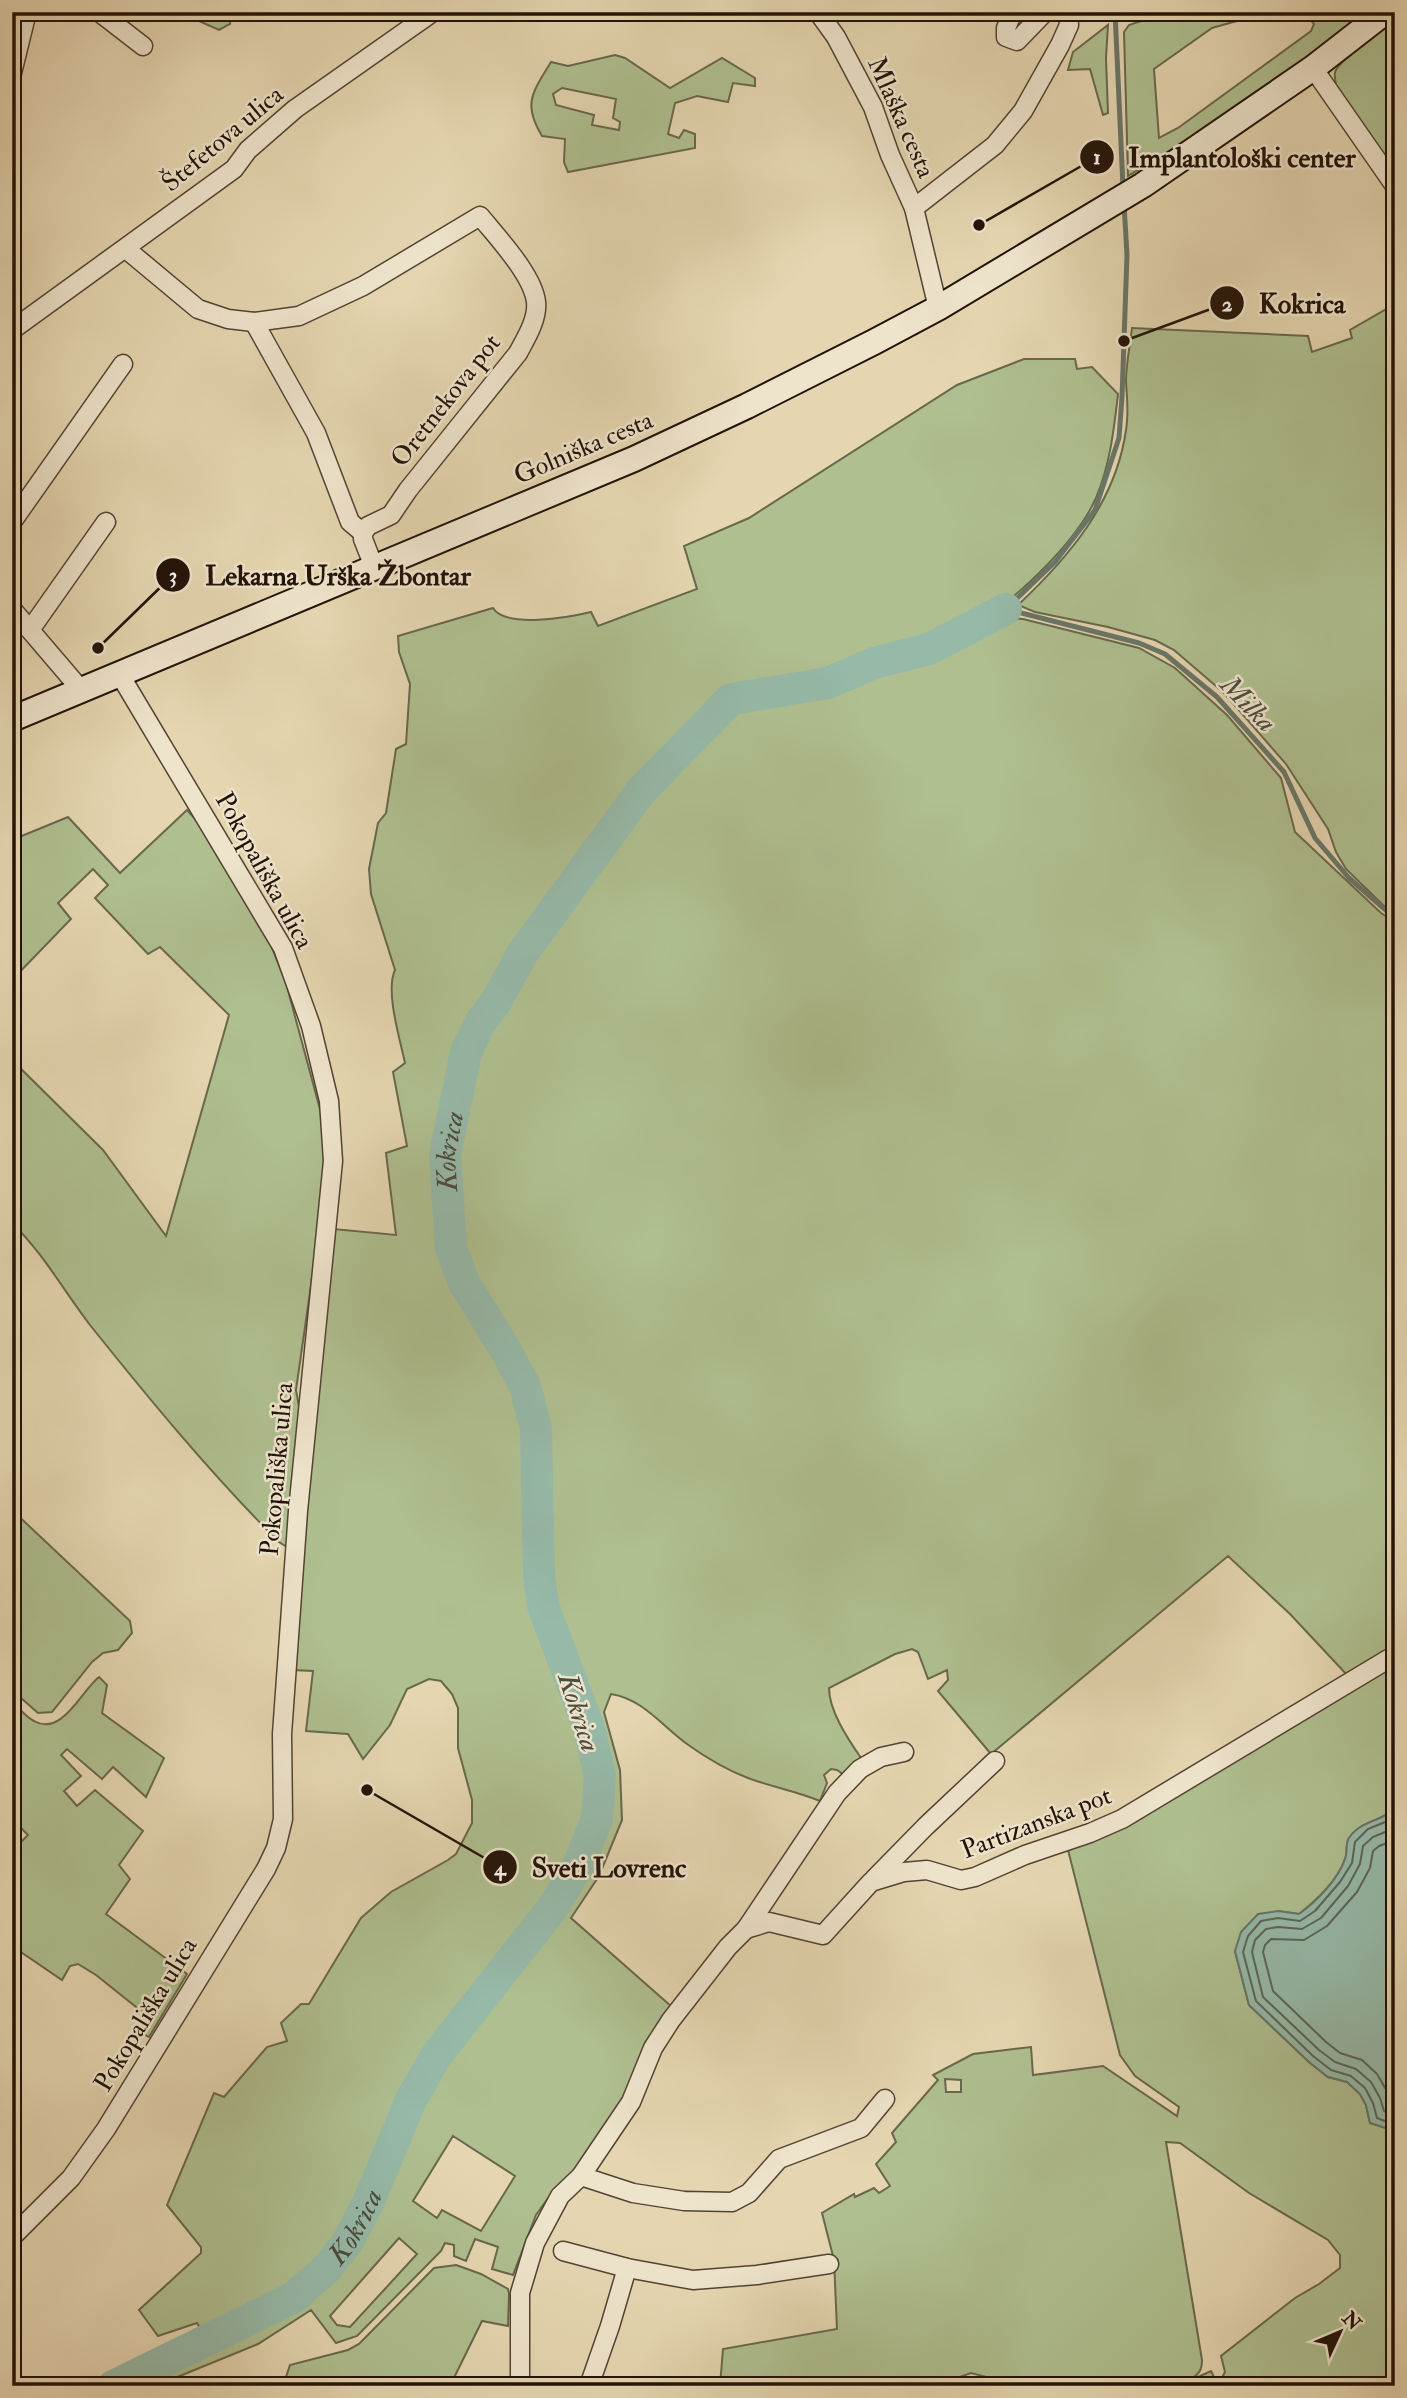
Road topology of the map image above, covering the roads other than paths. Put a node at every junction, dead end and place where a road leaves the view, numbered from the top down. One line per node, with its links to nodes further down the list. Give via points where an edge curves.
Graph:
1 (27, 12): 11 (street)
2 (99, 12): 9 (street)
3 (433, 12): 14 (street, Štefetova ulica, via 295,110 248,150 234,169)
4 (818, 12): 13 (street, Mlaška cesta, via 873,107)
5 (1013, 12): 6 (street, via 1006,37 1017,41)
6 (1045, 12)
7 (1068, 12): 13 (street, Mlaška cesta, via 1069,25 1060,45 1023,111 995,145)
8 (1385, 12): 10 (main road, Golniška cesta)
9 (143, 46)
10 (1313, 68): 12 (street); 15 (main road, Golniška cesta, via 1143,185)
11 (12, 73)
12 (1395, 186)
13 (914, 208): 15 (street, Mlaška cesta)
14 (126, 249): 16 (street, Oretnekova pot, via 198,309); 17 (street, Štefetova ulica)
15 (938, 308): 22 (main road, Golniška cesta, via 634,459)
16 (254, 322): 21 (street, via 316,433 350,522); 21 (street, Oretnekova pot, via 299,316 363,286 480,216 524,271 536,303 531,328 518,353 391,515)
17 (12, 330)
18 (123, 364): 19 (street)
19 (12, 522)
20 (106, 522): 24 (street)
21 (363, 533): 22 (street)
22 (374, 567): 25 (main road, Golniška cesta)
23 (12, 609): 24 (street)
24 (30, 630): 26 (street)
25 (120, 675): 26 (main road, Golniška cesta); 35 (street, Pokopališka ulica, via 283,948 311,1026 329,1101 333,1161 298,1511 282,1734 283,1819 276,1848 106,2129 71,2178)
26 (82, 691): 27 (main road, Golniška cesta)
27 (12, 719)
28 (1395, 1655): 31 (street, Partizanska pot, via 1122,1819 1090,1833 1025,1854 975,1877 961,1880 927,1870)
29 (904, 1752): 32 (street, via 881,1757 860,1769 837,1793)
30 (995, 1761): 31 (street)
31 (872, 1882): 32 (street, via 823,1935 769,1922)
32 (746, 1929): 34 (street, via 671,2020 653,2048 631,2102)
33 (885, 2099): 34 (street, via 862,2128 779,2159 749,2193 732,2202 633,2193)
34 (581, 2176): 39 (street, via 560,2196 535,2243 520,2293)
35 (12, 2238)
36 (563, 2250): 38 (street)
37 (829, 2264): 38 (street, via 693,2280)
38 (626, 2268): 40 (street)
39 (520, 2386)
40 (589, 2386)

